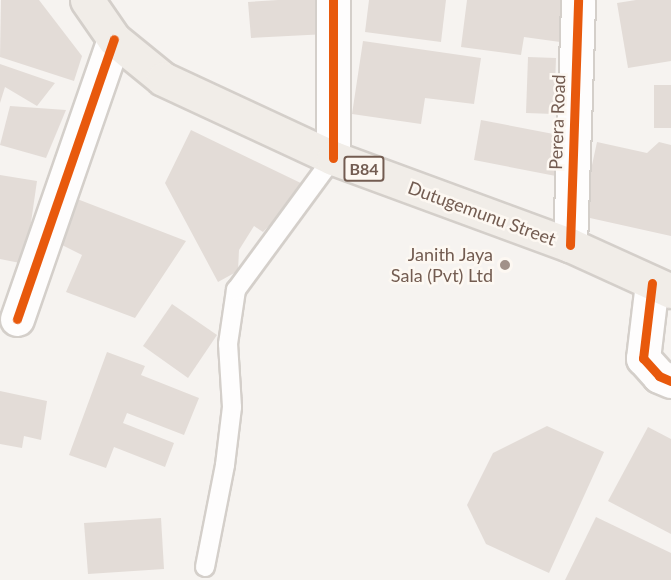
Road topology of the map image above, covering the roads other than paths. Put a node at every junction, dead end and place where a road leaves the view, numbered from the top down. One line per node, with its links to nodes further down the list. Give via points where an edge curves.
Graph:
1 (87, 0): 4 (main road, Dutugemunu Street / B84)
2 (333, 0): 5 (street)
3 (578, 0): 6 (street, Perera Road)
4 (114, 39): 5 (main road, Dutugemunu Street / B84, via 163,79); 8 (street)
5 (333, 158): 6 (main road, Dutugemunu Street / B84); 10 (lane, via 236,290 228,344 232,407)
6 (570, 245): 7 (main road, Dutugemunu Street / B84)
7 (662, 287): 9 (street, via 643,358 659,376)
8 (17, 319)
9 (671, 381)
10 (205, 567)

